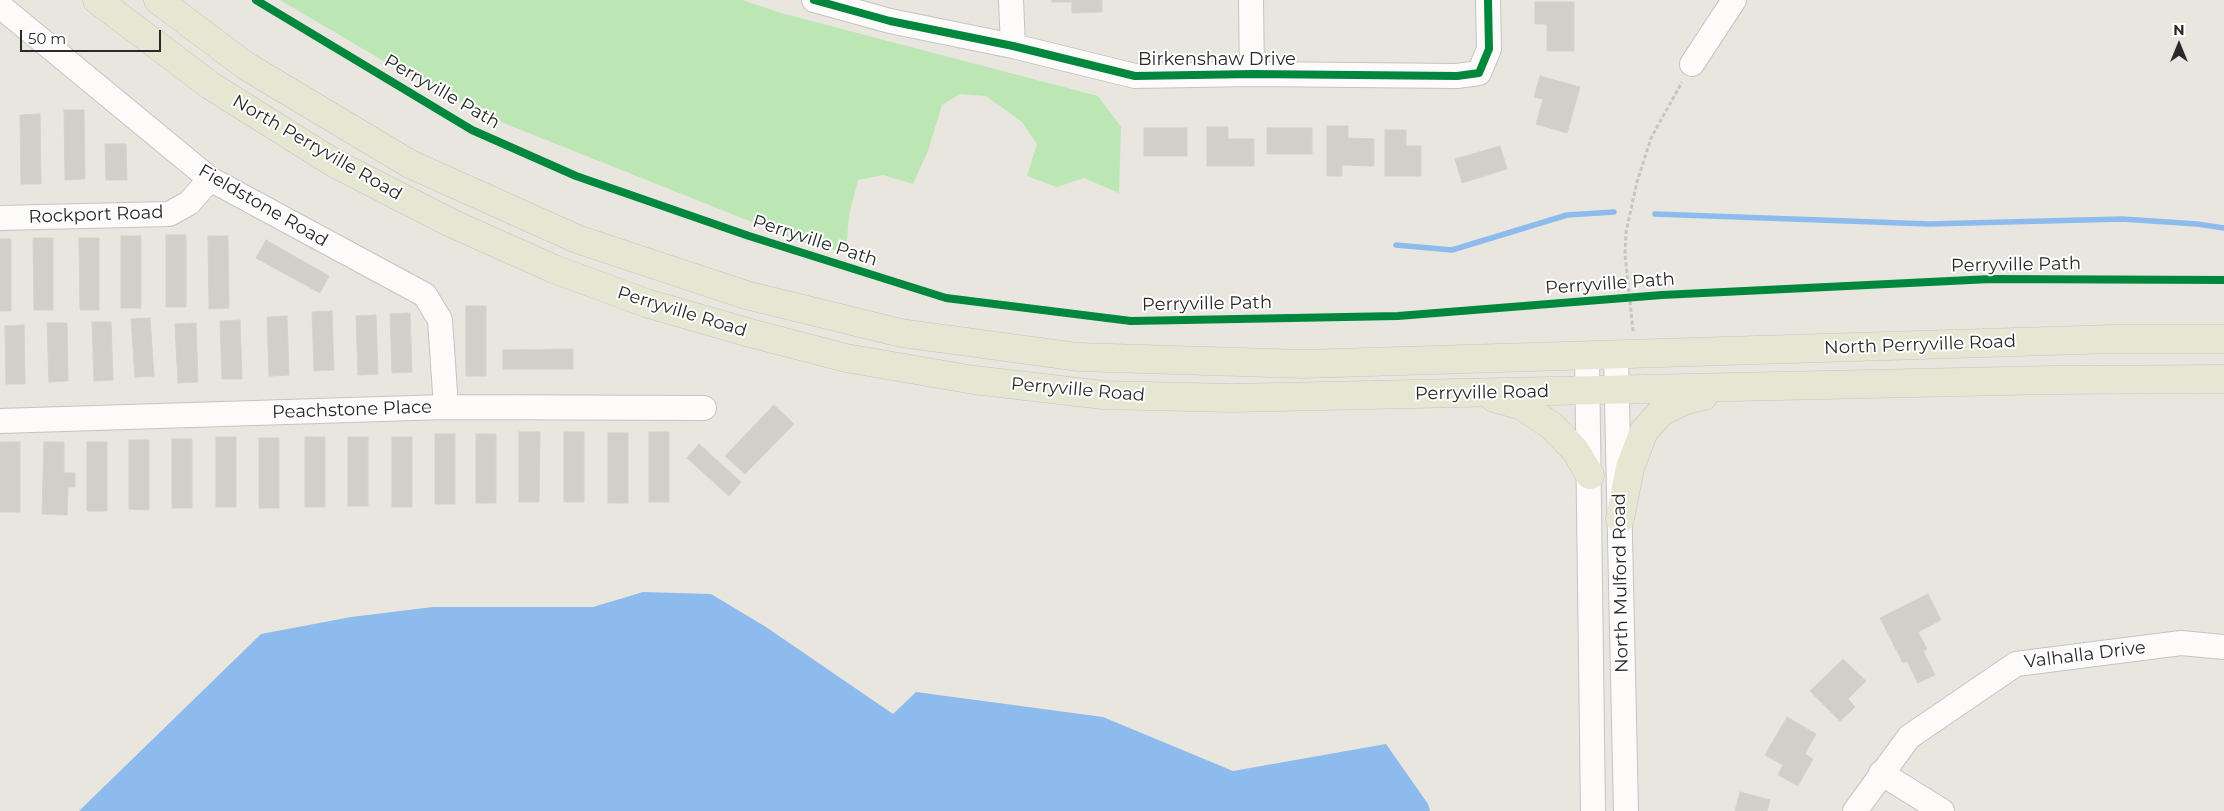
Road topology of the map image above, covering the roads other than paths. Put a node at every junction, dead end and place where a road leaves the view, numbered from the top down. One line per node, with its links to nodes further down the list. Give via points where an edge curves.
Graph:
1 (96, 0): 15 (main road, North Perryville Road, via 211,86 334,163 450,223)
2 (158, 0): 14 (main road, North Perryville Road, via 246,66 410,164)
3 (814, 0): 9 (street, Birkenshaw Drive, via 890,21)
4 (1011, 0): 9 (street)
5 (1251, 0): 11 (street)
6 (1488, 0): 11 (street, Birkenshaw Drive, via 1489,49 1479,72 1457,76)
7 (1734, 0): 10 (street)
8 (0, 6): 12 (street, Fieldstone Road)
9 (1012, 46): 11 (street, Birkenshaw Drive, via 1135,76)
10 (1688, 72)
11 (1252, 74)
12 (210, 179): 13 (street, Rockport Road, via 189,204 168,214); 24 (street, Fieldstone Road, via 425,295 440,320)
13 (0, 218)
14 (577, 239): 18 (main road, Perryville Road, via 746,295 901,333 1078,357 1304,364)
15 (554, 269): 23 (main road, Perryville Road, via 646,303 750,333 846,358 974,380 1103,395 1232,398)
16 (2224, 339): 17 (main road, North Perryville Road, via 2114,339)
17 (1624, 355): 18 (main road, Perryville Road); 22 (street, North Mulford Road)
18 (1587, 356): 21 (street, North Mulford Road)
19 (2224, 378): 20 (main road, North Perryville Road)
20 (1728, 388): 22 (main road, North Perryville Road); 28 (main road, via 1683,401 1661,412 1644,430 1630,468)
21 (1588, 390): 22 (main road, Perryville Road); 23 (main road, Perryville Road); 27 (street, North Mulford Road)
22 (1616, 390): 28 (street, North Mulford Road)
23 (1479, 393): 27 (main road, via 1522,406 1552,426 1575,450)
24 (446, 407): 25 (street, Peachstone Place); 26 (street, Peachstone Place)
25 (704, 408)
26 (0, 421)
27 (1590, 475): 31 (street, North Mulford Road)
28 (1620, 519): 32 (street, North Mulford Road)
29 (2224, 647): 30 (street, Valhalla Drive, via 2181,644 2016,664 1909,737)
30 (1881, 773): 33 (street, Valhalla Drive); 34 (street)
31 (1593, 811)
32 (1626, 811)
33 (1854, 811)
34 (1942, 811)

